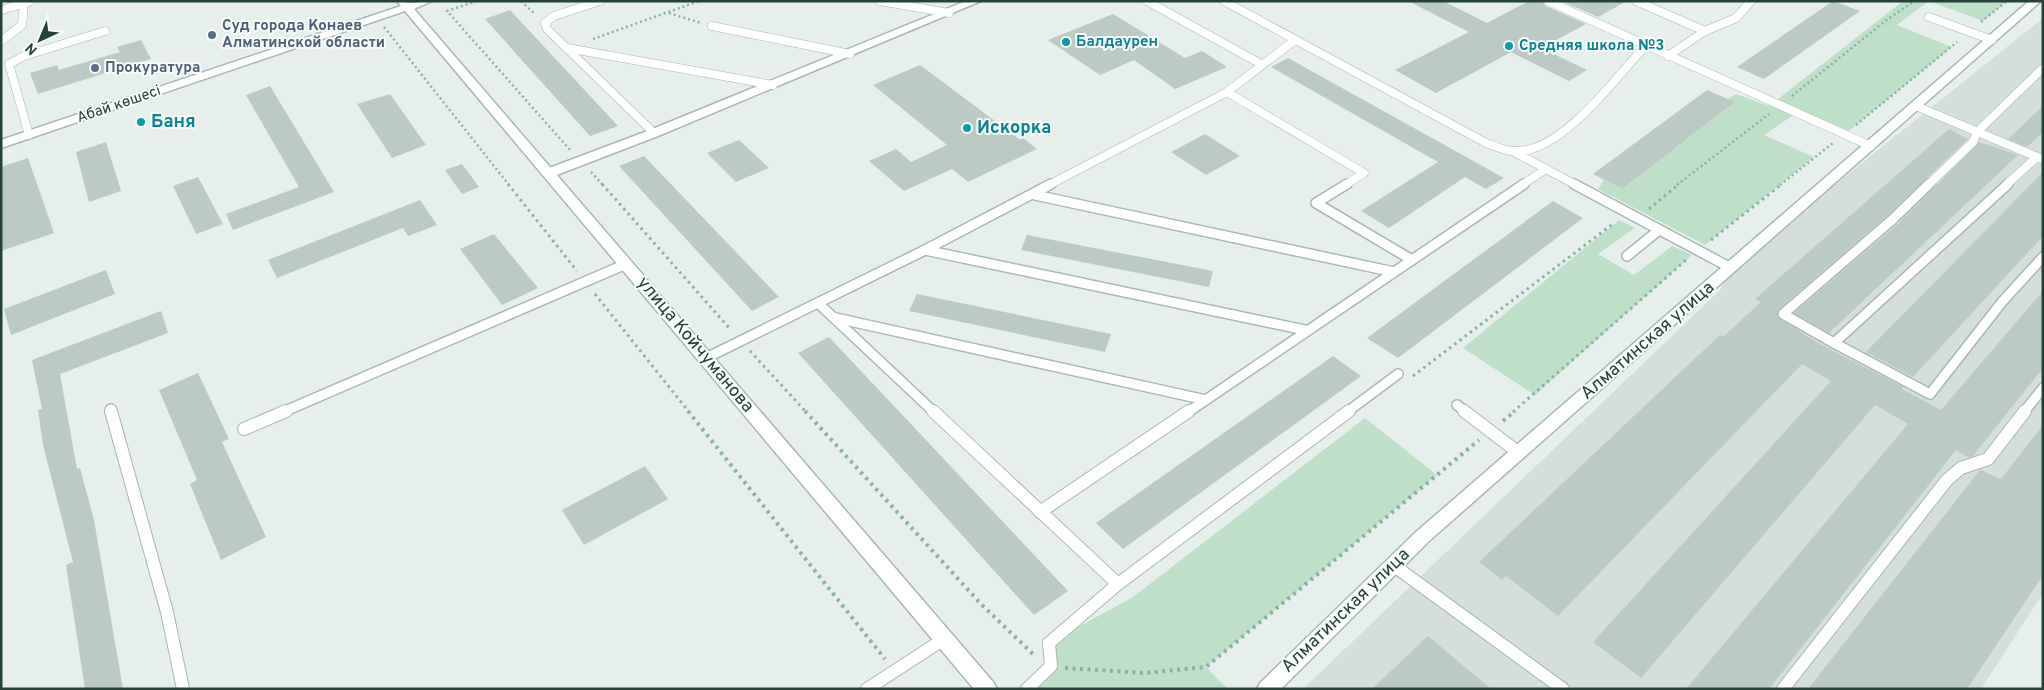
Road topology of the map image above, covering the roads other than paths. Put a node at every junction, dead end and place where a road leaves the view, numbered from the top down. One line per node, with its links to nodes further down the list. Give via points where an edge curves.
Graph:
1 (427, 1): 12 (street, Абай көшесі)
2 (600, 1): 23 (lane, via 554,16 545,23)
3 (880, 1): 14 (lane)
4 (976, 1): 14 (street)
5 (1147, 1): 26 (lane)
6 (1224, 1): 19 (lane)
7 (1548, 1): 22 (lane)
8 (1636, 1): 18 (lane)
9 (1751, 1): 18 (lane, via 1736,18)
10 (2036, 1): 20 (street, Алматинская улица)
11 (26, 3): 13 (lane); 21 (lane, via 22,25)
12 (404, 4): 33 (street, Абай көшесі, via 375,17); 39 (street, улица Койчуманова)
13 (1, 10)
14 (949, 13): 24 (street)
15 (1929, 18): 20 (lane)
16 (712, 26): 24 (lane)
17 (105, 31): 33 (lane, via 24,56 9,64)
18 (1705, 31): 25 (lane)
19 (1295, 40): 26 (lane); 36 (lane, via 1486,143)
20 (1992, 40): 30 (street, Алматинская улица)
21 (1, 42)
22 (1646, 45): 25 (lane); 36 (lane, via 1566,132 1531,149)
23 (567, 48): 28 (lane); 32 (lane)
24 (850, 54): 28 (street)
25 (1668, 56): 35 (lane)
26 (1261, 64): 29 (lane)
27 (2043, 68): 31 (lane)
28 (773, 85): 32 (street)
29 (1227, 92): 40 (lane); 45 (lane, via 1364,173 1316,203)
30 (1916, 106): 31 (lane); 35 (street, Алматинская улица)
31 (1977, 132): 37 (lane); 52 (lane, via 1973,142 1893,219 1783,314)
32 (654, 133): 39 (street)
33 (29, 135): 34 (street, Абай көшесі)
34 (1, 144)
35 (1871, 146): 47 (street, Алматинская улица)
36 (1514, 152): 38 (lane)
37 (2040, 158): 52 (lane)
38 (1546, 169): 41 (lane); 45 (lane)
39 (549, 173): 46 (street, улица Койчуманова)
40 (1034, 195): 42 (lane); 48 (lane)
41 (1659, 230): 43 (lane); 47 (lane)
42 (925, 250): 49 (lane); 51 (lane)
43 (1627, 256)
44 (2043, 257): 52 (lane, via 2002,302 1930,394)
45 (1412, 260): 48 (lane)
46 (626, 264): 53 (street, улица Койчуманова); 59 (lane)
47 (1731, 268): 60 (street, Алматинская улица)
48 (1394, 272): 51 (lane)
49 (818, 303): 50 (lane); 53 (lane)
50 (836, 318): 56 (lane); 61 (lane)
51 (1306, 330): 56 (lane)
52 (1834, 343)
53 (706, 358): 64 (street, улица Койчуманова)
54 (1403, 378): 63 (lane)
55 (2043, 388): 71 (lane, via 1988,459 1961,468 1947,480)
56 (1206, 400): 61 (lane)
57 (1457, 405): 60 (lane)
58 (111, 409): 65 (lane, via 167,612)
59 (244, 428)
60 (1519, 453): 62 (street, Алматинская улица)
61 (1040, 512): 63 (lane)
62 (1394, 565): 69 (street, Алматинская улица); 70 (lane)
63 (1118, 584): 68 (lane, via 1049,643 1051,666)
64 (944, 639): 66 (lane); 67 (street, улица Койчуманова)
65 (183, 689)
66 (867, 689)
67 (987, 689)
68 (1027, 689)
69 (1267, 689)
70 (1563, 689)
71 (1783, 689)

